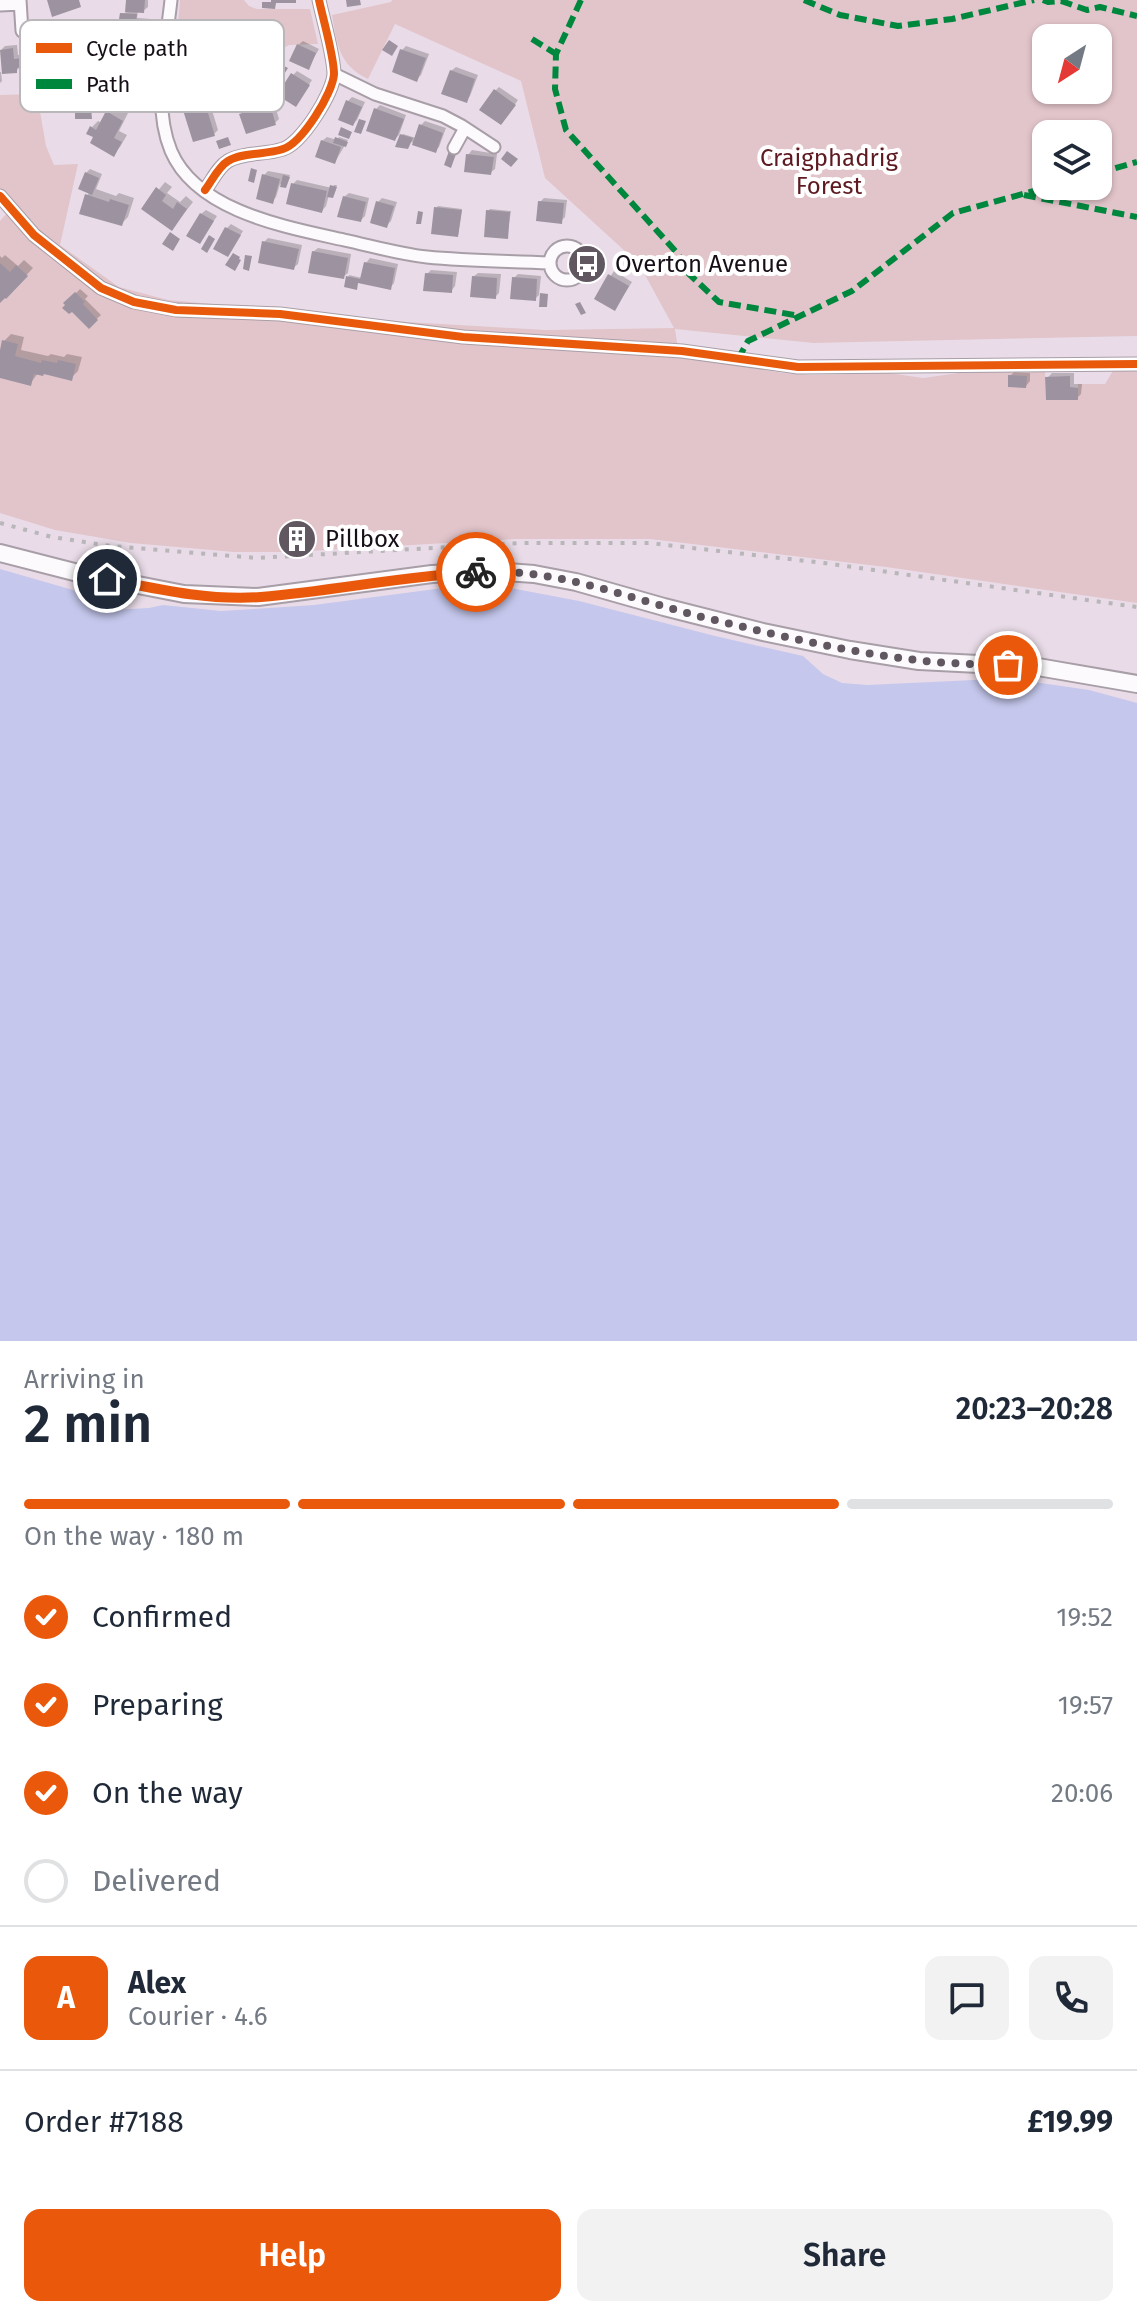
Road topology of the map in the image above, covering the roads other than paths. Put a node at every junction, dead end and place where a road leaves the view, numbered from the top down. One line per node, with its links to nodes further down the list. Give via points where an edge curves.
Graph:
1 (171, 0): 5 (street)
2 (319, 0): 6 (street)
3 (20, 2): 4 (street)
4 (0, 5)
5 (169, 20)
6 (334, 74): 8 (street); 11 (street, via 315,115 293,145 227,162)
7 (162, 112): 11 (street, via 180,168)
8 (465, 128): 9 (street); 10 (street)
9 (494, 147)
10 (454, 148)
11 (205, 190): 13 (street, via 274,224 402,253)
12 (0, 196): 14 (street, via 34,235 101,288 134,302 176,310 280,314 463,337 682,351 798,367)
13 (549, 263)
14 (1137, 364)
15 (0, 553): 16 (main road, via 199,595 258,597 432,574 534,574 850,650 919,661 1038,667)
16 (1137, 684)

